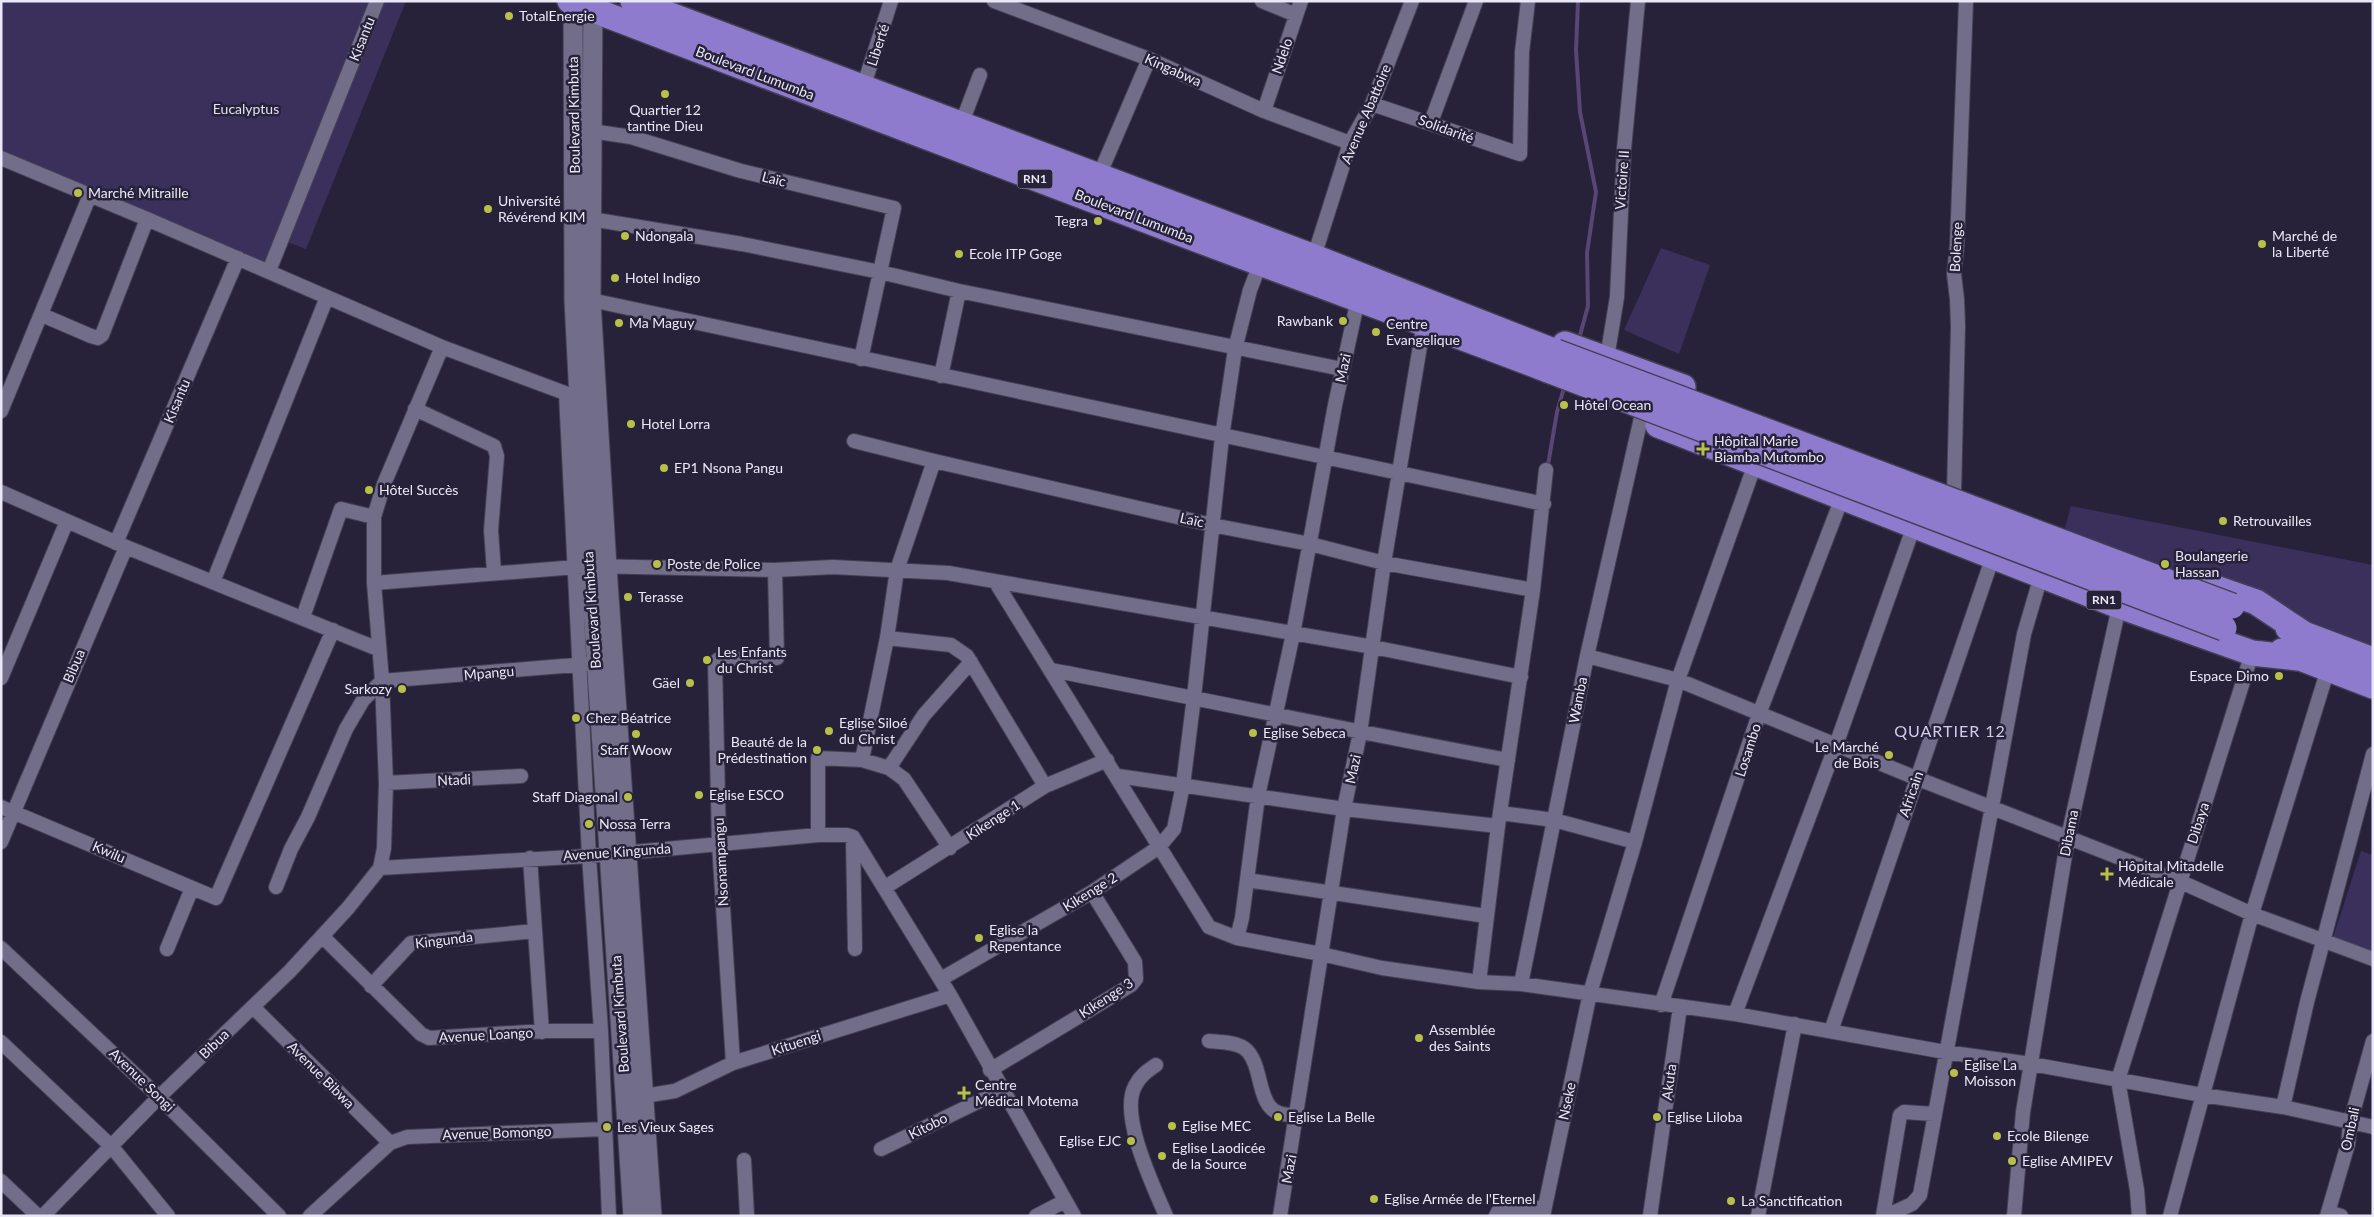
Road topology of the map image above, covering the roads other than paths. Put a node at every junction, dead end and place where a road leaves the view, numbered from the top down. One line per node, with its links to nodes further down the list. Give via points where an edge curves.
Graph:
1 (377, 1): 31 (street, Kisantu)
2 (633, 1): 16 (highway, Boulevard Lumumba / RN1)
3 (891, 1): 16 (street, Liberté)
4 (994, 1): 14 (street, Kingabwa)
5 (1262, 1): 13 (street)
6 (1301, 1): 13 (street, Ndelo)
7 (1412, 1): 17 (street, Avenue Abattoire)
8 (1476, 1): 19 (street)
9 (1528, 1): 19 (street, Solidarité, via 1522,52 1520,154)
10 (1638, 1): 43 (street, Victoire II, via 1624,149 1617,297)
11 (1966, 1): 59 (street, Bolenge, via 1954,274 1958,326)
12 (580, 3): 21 (street, Boulevard Kimbuta); 29 (highway, Boulevard Lumumba / RN1); 46 (street, Boulevard Kimbuta, via 574,301)
13 (1296, 15): 18 (street, Ndelo)
14 (1148, 59): 18 (street, Kingabwa); 24 (street)
15 (980, 75): 20 (street)
16 (863, 88): 20 (highway, Boulevard Lumumba / RN1)
17 (1372, 104): 19 (street, Solidarité); 22 (street, Avenue Abattoire)
18 (1264, 111): 22 (street, Kingabwa)
19 (1431, 122)
20 (961, 125): 24 (highway, Boulevard Lumumba / RN1)
21 (592, 131): 27 (street, Boulevard Kimbuta); 32 (street, Laïc, via 631,137 741,170 894,208)
22 (1350, 143): 30 (street, Avenue Abattoire)
23 (2, 161): 25 (street)
24 (1098, 178): 30 (highway, Boulevard Lumumba / RN1)
25 (90, 195): 26 (street); 37 (street)
26 (147, 219): 28 (street); 37 (street, via 102,335 98,338 91,336)
27 (591, 219): 32 (street, via 742,244); 36 (street, Boulevard Kimbuta)
28 (238, 258): 31 (street); 69 (street, Kisantu)
29 (1260, 264): 30 (highway, Boulevard Lumumba / RN1); 41 (street)
30 (1310, 269): 35 (highway, Boulevard Lumumba / RN1); 39 (highway, Boulevard Lumumba / RN1)
31 (268, 271): 34 (street)
32 (880, 272): 33 (street); 42 (street, Laïc)
33 (959, 291): 41 (street); 45 (street)
34 (327, 297): 40 (street); 78 (street)
35 (1358, 299): 38 (highway, Boulevard Lumumba / RN1); 44 (street, Mazi)
36 (591, 300): 42 (street); 46 (street, Boulevard Kimbuta)
37 (42, 315): 48 (street)
38 (1424, 322): 39 (highway, Boulevard Lumumba / RN1); 56 (street, Mazi)
39 (1506, 344): 43 (highway)
40 (442, 347): 46 (street); 47 (street)
41 (1235, 349): 44 (street); 50 (street)
42 (861, 359): 45 (street)
43 (1569, 364): 49 (highway, RN1); 57 (highway); 83 (highway, bridge)
44 (1342, 369): 52 (street, Mazi)
45 (942, 376): 50 (street)
46 (580, 397): 72 (street, Boulevard Kimbuta)
47 (415, 409): 63 (street); 75 (street, via 494,446 497,456 491,530)
48 (1, 411)
49 (1641, 418): 54 (highway, RN1); 92 (street, Wamba)
50 (1222, 437): 52 (street); 65 (street)
51 (854, 441): 53 (street, Laïc)
52 (1325, 458): 56 (street); 68 (street, Mazi)
53 (934, 462): 65 (street, Laïc); 74 (street)
54 (1755, 464): 60 (highway, RN1); 101 (street)
55 (1546, 470): 61 (street)
56 (1400, 475): 61 (street); 71 (street, Mazi)
57 (1928, 482): 59 (highway); 66 (street)
58 (1, 492): 64 (street)
59 (1954, 493): 62 (highway); 67 (street, Bolenge)
60 (1842, 498): 66 (highway, RN1); 105 (street, Losambo)
61 (1544, 504): 80 (street)
62 (2015, 516): 70 (street, Africain); 87 (highway, via 2256,602)
63 (374, 517): 79 (street); 82 (street, via 341,509)
64 (67, 521): 69 (street); 100 (street)
65 (1212, 524): 68 (street, Laïc); 84 (street)
66 (1914, 526): 67 (highway, RN1); 108 (street)
67 (1949, 539): 70 (highway, RN1)
68 (1310, 544): 71 (street, Laïc); 86 (street, Mazi)
69 (121, 545): 78 (street); 124 (street, Bibua)
70 (1995, 558): 76 (highway, RN1); 116 (street, Africain)
71 (1384, 563): 80 (street, Laïc); 89 (street, Mazi)
72 (592, 567): 73 (street); 75 (street); 96 (street, Boulevard Kimbuta); 135 (street, Boulevard Kimbuta)
73 (775, 570): 74 (street); 132 (street, Nsonampangu, via 777,658 719,658 715,662)
74 (897, 570): 77 (street, via 948,573); 88 (street)
75 (494, 572): 79 (street)
76 (2041, 576): 81 (highway, RN1); 121 (street, via 2024,634)
77 (995, 581): 84 (street); 98 (street)
78 (213, 582): 82 (street)
79 (374, 583): 90 (street)
80 (1533, 590): 99 (street)
81 (2117, 605): 91 (highway, RN1); 129 (street, Dibama)
82 (302, 617): 85 (street)
83 (2228, 617): 87 (highway); 93 (highway)
84 (1202, 618): 86 (street); 104 (street)
85 (333, 630): 90 (street); 142 (street, Kwilu, via 216,898)
86 (1293, 634): 89 (street); 106 (street, Mazi)
87 (2304, 634): 94 (highway)
88 (888, 638): 95 (street, via 951,645 968,656); 110 (street)
89 (1373, 647): 99 (street); 107 (street, Mazi)
90 (378, 649): 102 (street)
91 (2252, 653): 93 (highway, RN1); 140 (street, Dibaya)
92 (1587, 656): 101 (street); 126 (street, Wamba)
93 (2298, 658): 97 (highway, RN1)
94 (2373, 660)
95 (971, 662): 113 (street, via 924,715); 119 (street)
96 (588, 663): 102 (street, Mpangu); 136 (street, Boulevard Kimbuta)
97 (2328, 669): 103 (highway, RN1); 146 (street)
98 (1051, 670): 104 (street); 111 (street)
99 (1521, 677): 112 (street)
100 (1, 678)
101 (1678, 680): 105 (street); 131 (street)
102 (382, 681): 117 (street); 141 (street, via 363,700 346,729)
103 (2373, 686)
104 (1194, 697): 106 (street); 118 (street)
105 (1760, 714): 108 (street); 163 (street, Losambo)
106 (1276, 715): 107 (street); 120 (street, Mazi)
107 (1360, 733): 112 (street); 123 (street, Mazi)
108 (1836, 746): 116 (street); 166 (street)
109 (2373, 754): 151 (street)
110 (862, 760): 113 (street); 127 (street, via 818,758)
111 (1107, 760): 115 (street); 119 (street, Kikenge 1)
112 (1508, 760): 125 (street)
113 (889, 768): 134 (street, via 904,778)
114 (521, 776): 117 (street, Ntadi)
115 (1118, 776): 118 (street); 133 (street)
116 (1916, 778): 121 (street); 169 (street, Africain)
117 (386, 783): 138 (street, via 384,848)
118 (1183, 785): 120 (street); 133 (street, via 1174,829)
119 (1045, 786): 134 (street, Kikenge 1)
120 (1258, 796): 123 (street); 139 (street, Mazi)
121 (1990, 806): 129 (street); 174 (street)
122 (1, 807): 124 (street, Kwilu)
123 (1344, 809): 125 (street); 145 (street, Mazi)
124 (16, 811): 130 (street, Bibua); 142 (street, Kwilu)
125 (1499, 820): 126 (street); 147 (street)
126 (1554, 820): 131 (street); 159 (street, Wamba)
127 (818, 835): 128 (street, Avenue Kingunda); 132 (street, Avenue Kingunda)
128 (853, 837): 143 (street); 154 (street)
129 (2068, 837): 140 (street); 176 (street, Dibama)
130 (1, 842)
131 (1635, 842): 161 (street)
132 (719, 844): 135 (street, Avenue Kingunda); 175 (street, Nsonampangu)
133 (1160, 847): 144 (street, Kikenge 2); 150 (street, via 1209,927)
134 (950, 848): 143 (street, Kikenge 1)
135 (628, 852): 136 (street, Avenue Kingunda); 182 (street, Boulevard Kimbuta)
136 (599, 855): 137 (street, Avenue Kingunda); 168 (street); 204 (street, Boulevard Kimbuta)
137 (530, 858): 138 (street, Avenue Kingunda); 148 (street)
138 (380, 868): 149 (street, Bibua)
139 (1247, 880): 145 (street); 150 (street, Mazi)
140 (2179, 882): 146 (street); 179 (street, Dibaya)
141 (276, 887)
142 (192, 888): 153 (street)
143 (884, 888): 157 (street)
144 (1092, 892): 157 (street, Kikenge 2); 178 (street, Kikenge 3, via 1135,962 1136,979)
145 (1331, 893): 147 (street); 155 (street, Mazi)
146 (2252, 914): 151 (street); 181 (street)
147 (1486, 916): 158 (street)
148 (535, 931): 160 (street, Kingunda, via 411,943); 170 (street)
149 (322, 936): 160 (street, Avenue Loango); 164 (street, Bibua)
150 (1237, 938): 155 (street)
151 (2324, 941): 156 (street); 184 (street)
152 (1, 948): 183 (street, Avenue Songi)
153 (167, 949)
154 (855, 949)
155 (1321, 954): 158 (street, via 1382,968); 185 (street, Mazi)
156 (2373, 959)
157 (941, 979): 162 (street)
158 (1478, 982): 159 (street)
159 (1521, 984): 161 (street)
160 (371, 986): 170 (street, Avenue Loango, via 429,1038)
161 (1590, 993): 163 (street); 196 (street, Nseke)
162 (950, 995): 175 (street, Kituengi); 178 (street)
163 (1661, 1005): 165 (street)
164 (253, 1007): 183 (street, Bibua); 190 (street, Avenue Bibwa)
165 (1680, 1007): 166 (street); 212 (street, Akuta)
166 (1735, 1014): 167 (street)
167 (1795, 1024): 169 (street); 213 (street)
168 (601, 1031): 170 (street, Avenue Loango); 189 (street)
169 (1831, 1031): 174 (street)
170 (542, 1032)
171 (1209, 1041): 185 (street, via 1243,1048 1250,1055 1261,1090 1273,1110 1286,1116)
172 (2373, 1041): 187 (street, Ombali)
173 (1, 1042): 191 (street)
174 (1945, 1052): 176 (street); 186 (street)
175 (733, 1063): 182 (street, Kituengi, via 675,1091)
176 (2031, 1064): 179 (street); 215 (street, Dibama, via 2023,1112)
177 (1156, 1065): 209 (street, via 1144,1072 1134,1088 1133,1122 1145,1165)
178 (990, 1070): 180 (street)
179 (2118, 1080): 181 (street); 216 (street)
180 (1002, 1090): 192 (street, Kitobo); 195 (street)
181 (2202, 1095): 184 (street); 217 (street)
182 (644, 1096): 205 (street, Boulevard Kimbuta)
183 (159, 1097): 191 (street, Bibua); 201 (street, Avenue Songi)
184 (2283, 1107): 187 (street)
185 (1297, 1114): 210 (street, Mazi)
186 (1934, 1114): 214 (street, via 1920,1195 1912,1204); 214 (street, via 1904,1112 1900,1115)
187 (2350, 1123): 188 (street); 197 (street, Ombali)
188 (2373, 1128)
189 (605, 1129): 190 (street, Avenue Bomongo, via 407,1137); 203 (street)
190 (390, 1144): 202 (street)
191 (112, 1146): 199 (street, Bibua); 200 (street)
192 (881, 1149)
193 (744, 1160): 206 (street)
194 (1, 1181): 198 (street)
195 (1065, 1201): 207 (street); 208 (street)
196 (1544, 1212): 211 (street, Nseke, via 1500,1208)
197 (2332, 1214)
198 (38, 1216)
199 (43, 1216)
200 (168, 1216)
201 (279, 1216)
202 (310, 1216)
203 (608, 1216)
204 (633, 1216)
205 (652, 1216)
206 (747, 1216)
207 (1036, 1216)
208 (1074, 1216)
209 (1166, 1216)
210 (1280, 1216)
211 (1496, 1216)
212 (1650, 1216)
213 (1758, 1216)
214 (1884, 1216)
215 (2014, 1216)
216 (2139, 1216)
217 (2170, 1216)

